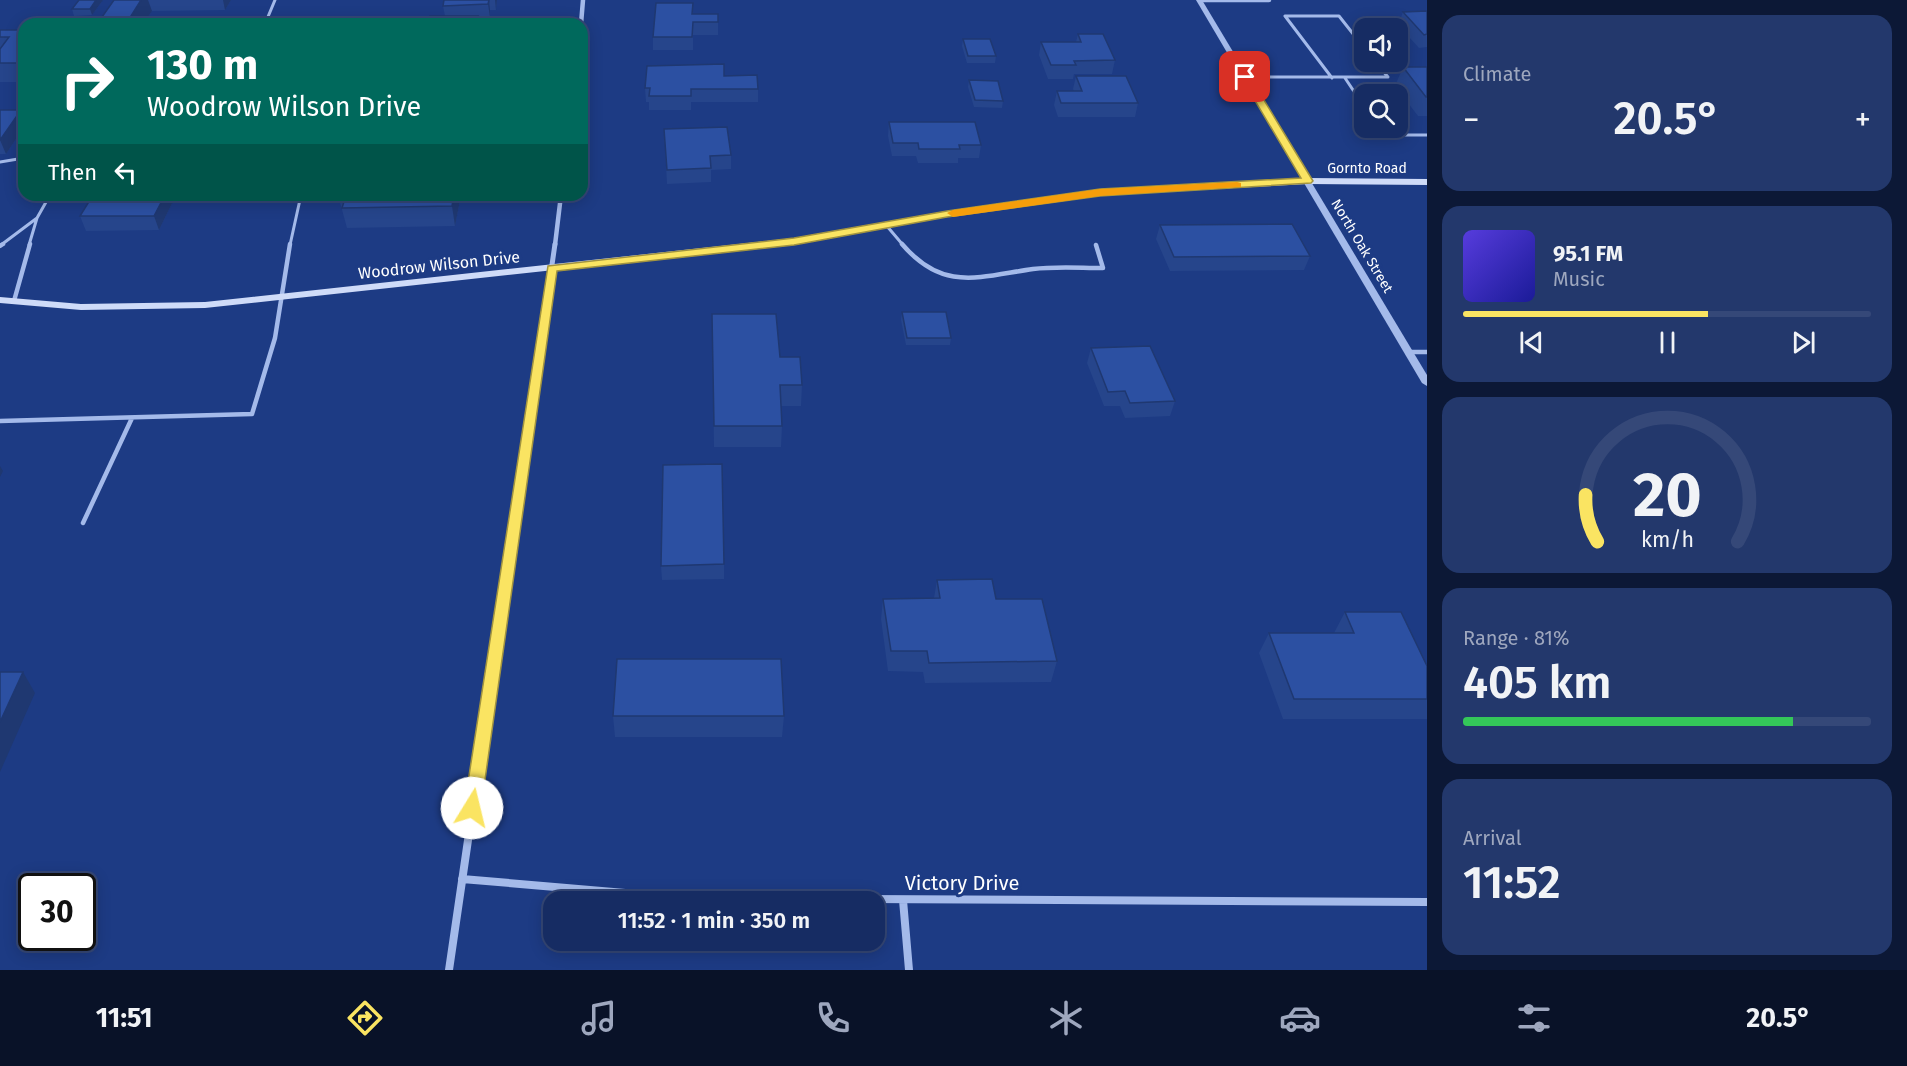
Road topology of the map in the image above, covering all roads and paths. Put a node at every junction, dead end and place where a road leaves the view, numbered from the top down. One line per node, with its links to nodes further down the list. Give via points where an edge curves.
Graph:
1 (275, 0): 5 (lane)
2 (584, 0): 6 (street)
3 (1199, 0): 4 (street); 9 (street, North Oak Street)
4 (1269, 0)
5 (268, 18)
6 (582, 18)
7 (1354, 35): 10 (lane, via 1339,16 1285,16)
8 (1384, 72): 11 (lane, via 1388,77)
9 (1245, 77): 10 (lane); 17 (street, North Oak Street)
10 (1332, 78): 11 (lane)
11 (1345, 78): 12 (lane)
12 (1354, 92)
13 (1408, 135): 14 (lane)
14 (1427, 135)
15 (18, 159): 16 (lane)
16 (0, 162)
17 (1308, 181): 18 (main road, Gornto Road); 23 (main road, Woodrow Wilson Drive, via 1100,192); 30 (street, North Oak Street)
18 (1427, 182)
19 (47, 201): 22 (lane)
20 (299, 201): 27 (lane)
21 (560, 201): 26 (street)
22 (37, 218): 25 (lane); 29 (lane)
23 (886, 225): 24 (lane, via 919,263 932,271 963,278 1003,276 1033,269 1103,268); 26 (main road, Woodrow Wilson Drive, via 794,241)
24 (1096, 245)
25 (0, 246)
26 (552, 268): 27 (main road, Woodrow Wilson Drive); 36 (street)
27 (282, 297): 29 (main road, Woodrow Wilson Drive, via 205,305 81,307); 33 (lane, via 252,414)
28 (0, 300): 29 (main road, Woodrow Wilson Drive)
29 (14, 301)
30 (1409, 352): 31 (lane); 32 (street, North Oak Street)
31 (1427, 352)
32 (1427, 383)
33 (132, 418): 34 (lane); 35 (lane)
34 (0, 421)
35 (83, 524)
36 (462, 879): 37 (street, Victory Drive, via 684,898); 39 (street)
37 (903, 900): 38 (street, Victory Drive); 40 (street)
38 (1427, 902)
39 (449, 970)
40 (909, 970)

